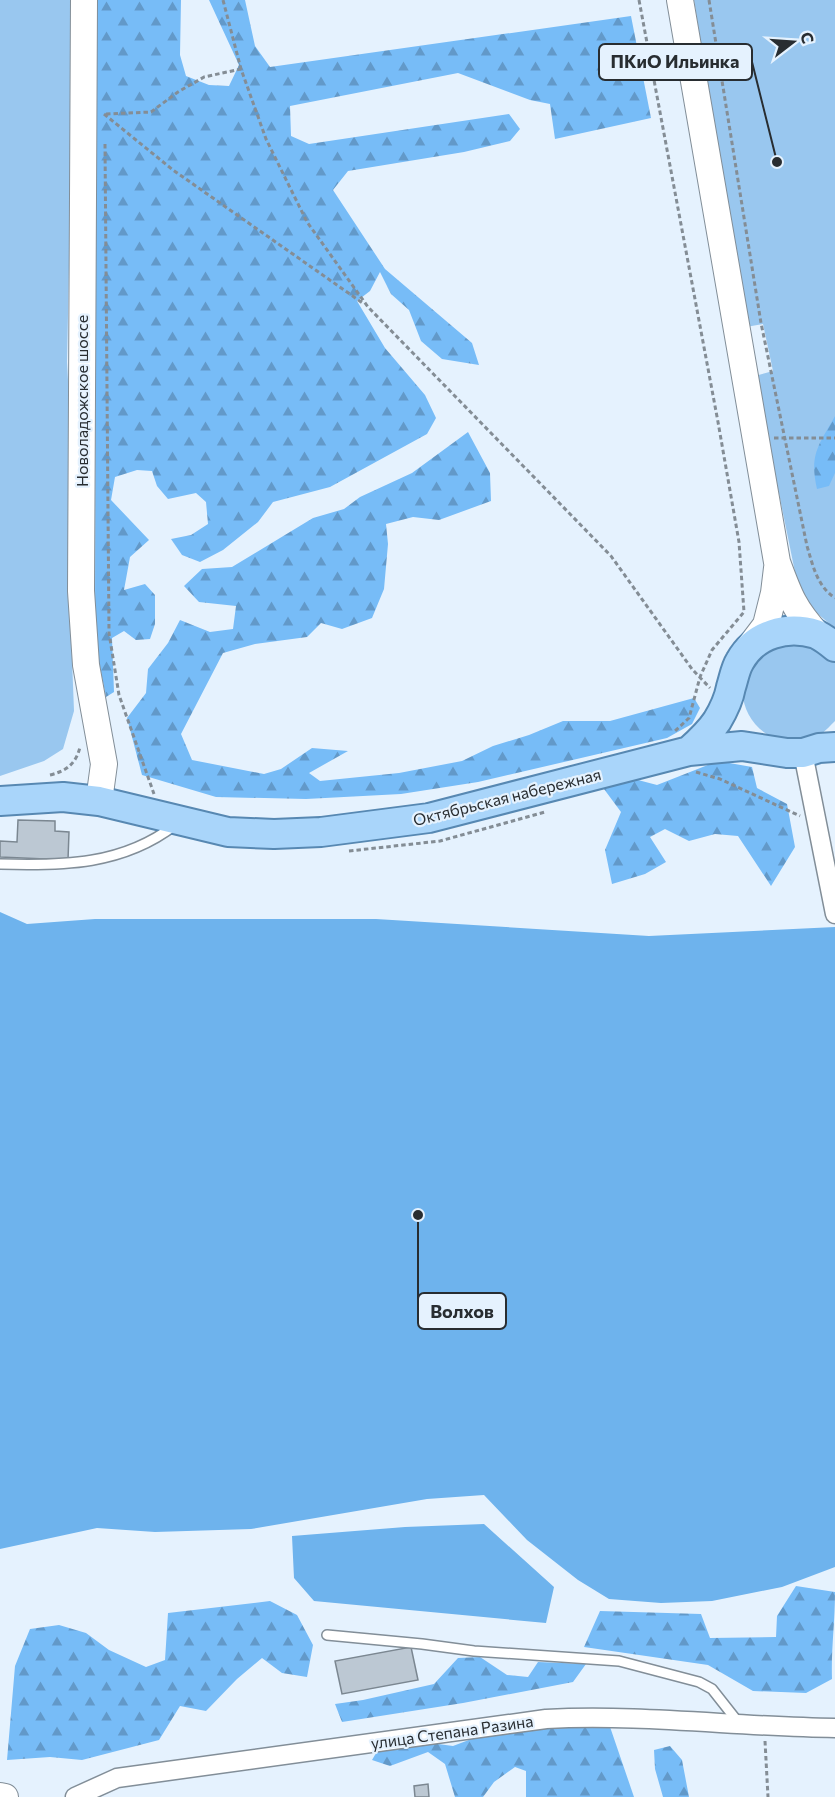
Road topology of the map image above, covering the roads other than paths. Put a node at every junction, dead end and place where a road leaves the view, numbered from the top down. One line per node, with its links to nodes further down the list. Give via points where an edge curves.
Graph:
1 (84, 0): 11 (main road, Новоладожское шоссе, via 81,591 86,664 104,764)
2 (680, 0): 3 (main road)
3 (777, 562): 4 (main road, via 799,615); 5 (main road, via 766,625)
4 (826, 641): 5 (main road, via 796,630 775,633 755,643)
5 (741, 659): 6 (main road)
6 (728, 696): 8 (main road, via 750,736); 9 (main road, via 717,721)
7 (823, 746): 8 (main road, Октябрьская набережная, via 787,753); 14 (street, via 818,824)
8 (772, 750): 9 (main road, Октябрьская набережная, via 742,747)
9 (682, 753): 12 (main road, Октябрьская набережная, via 429,818 383,825 274,834 228,832)
10 (0, 801): 11 (main road, Октябрьская набережная, via 63,797)
11 (99, 801): 12 (main road, Октябрьская набережная)
12 (180, 822): 13 (lane, via 141,846 77,864)
13 (0, 864)
14 (835, 914)
15 (327, 1635): 16 (lane, via 619,1661 699,1682 712,1689)
16 (739, 1724): 17 (street, улица Степана Разина); 20 (street, улица Степана Разина, via 596,1717 546,1719 117,1778)
17 (835, 1728)
18 (0, 1796): 19 (main road)
19 (5, 1797)
20 (75, 1797)

